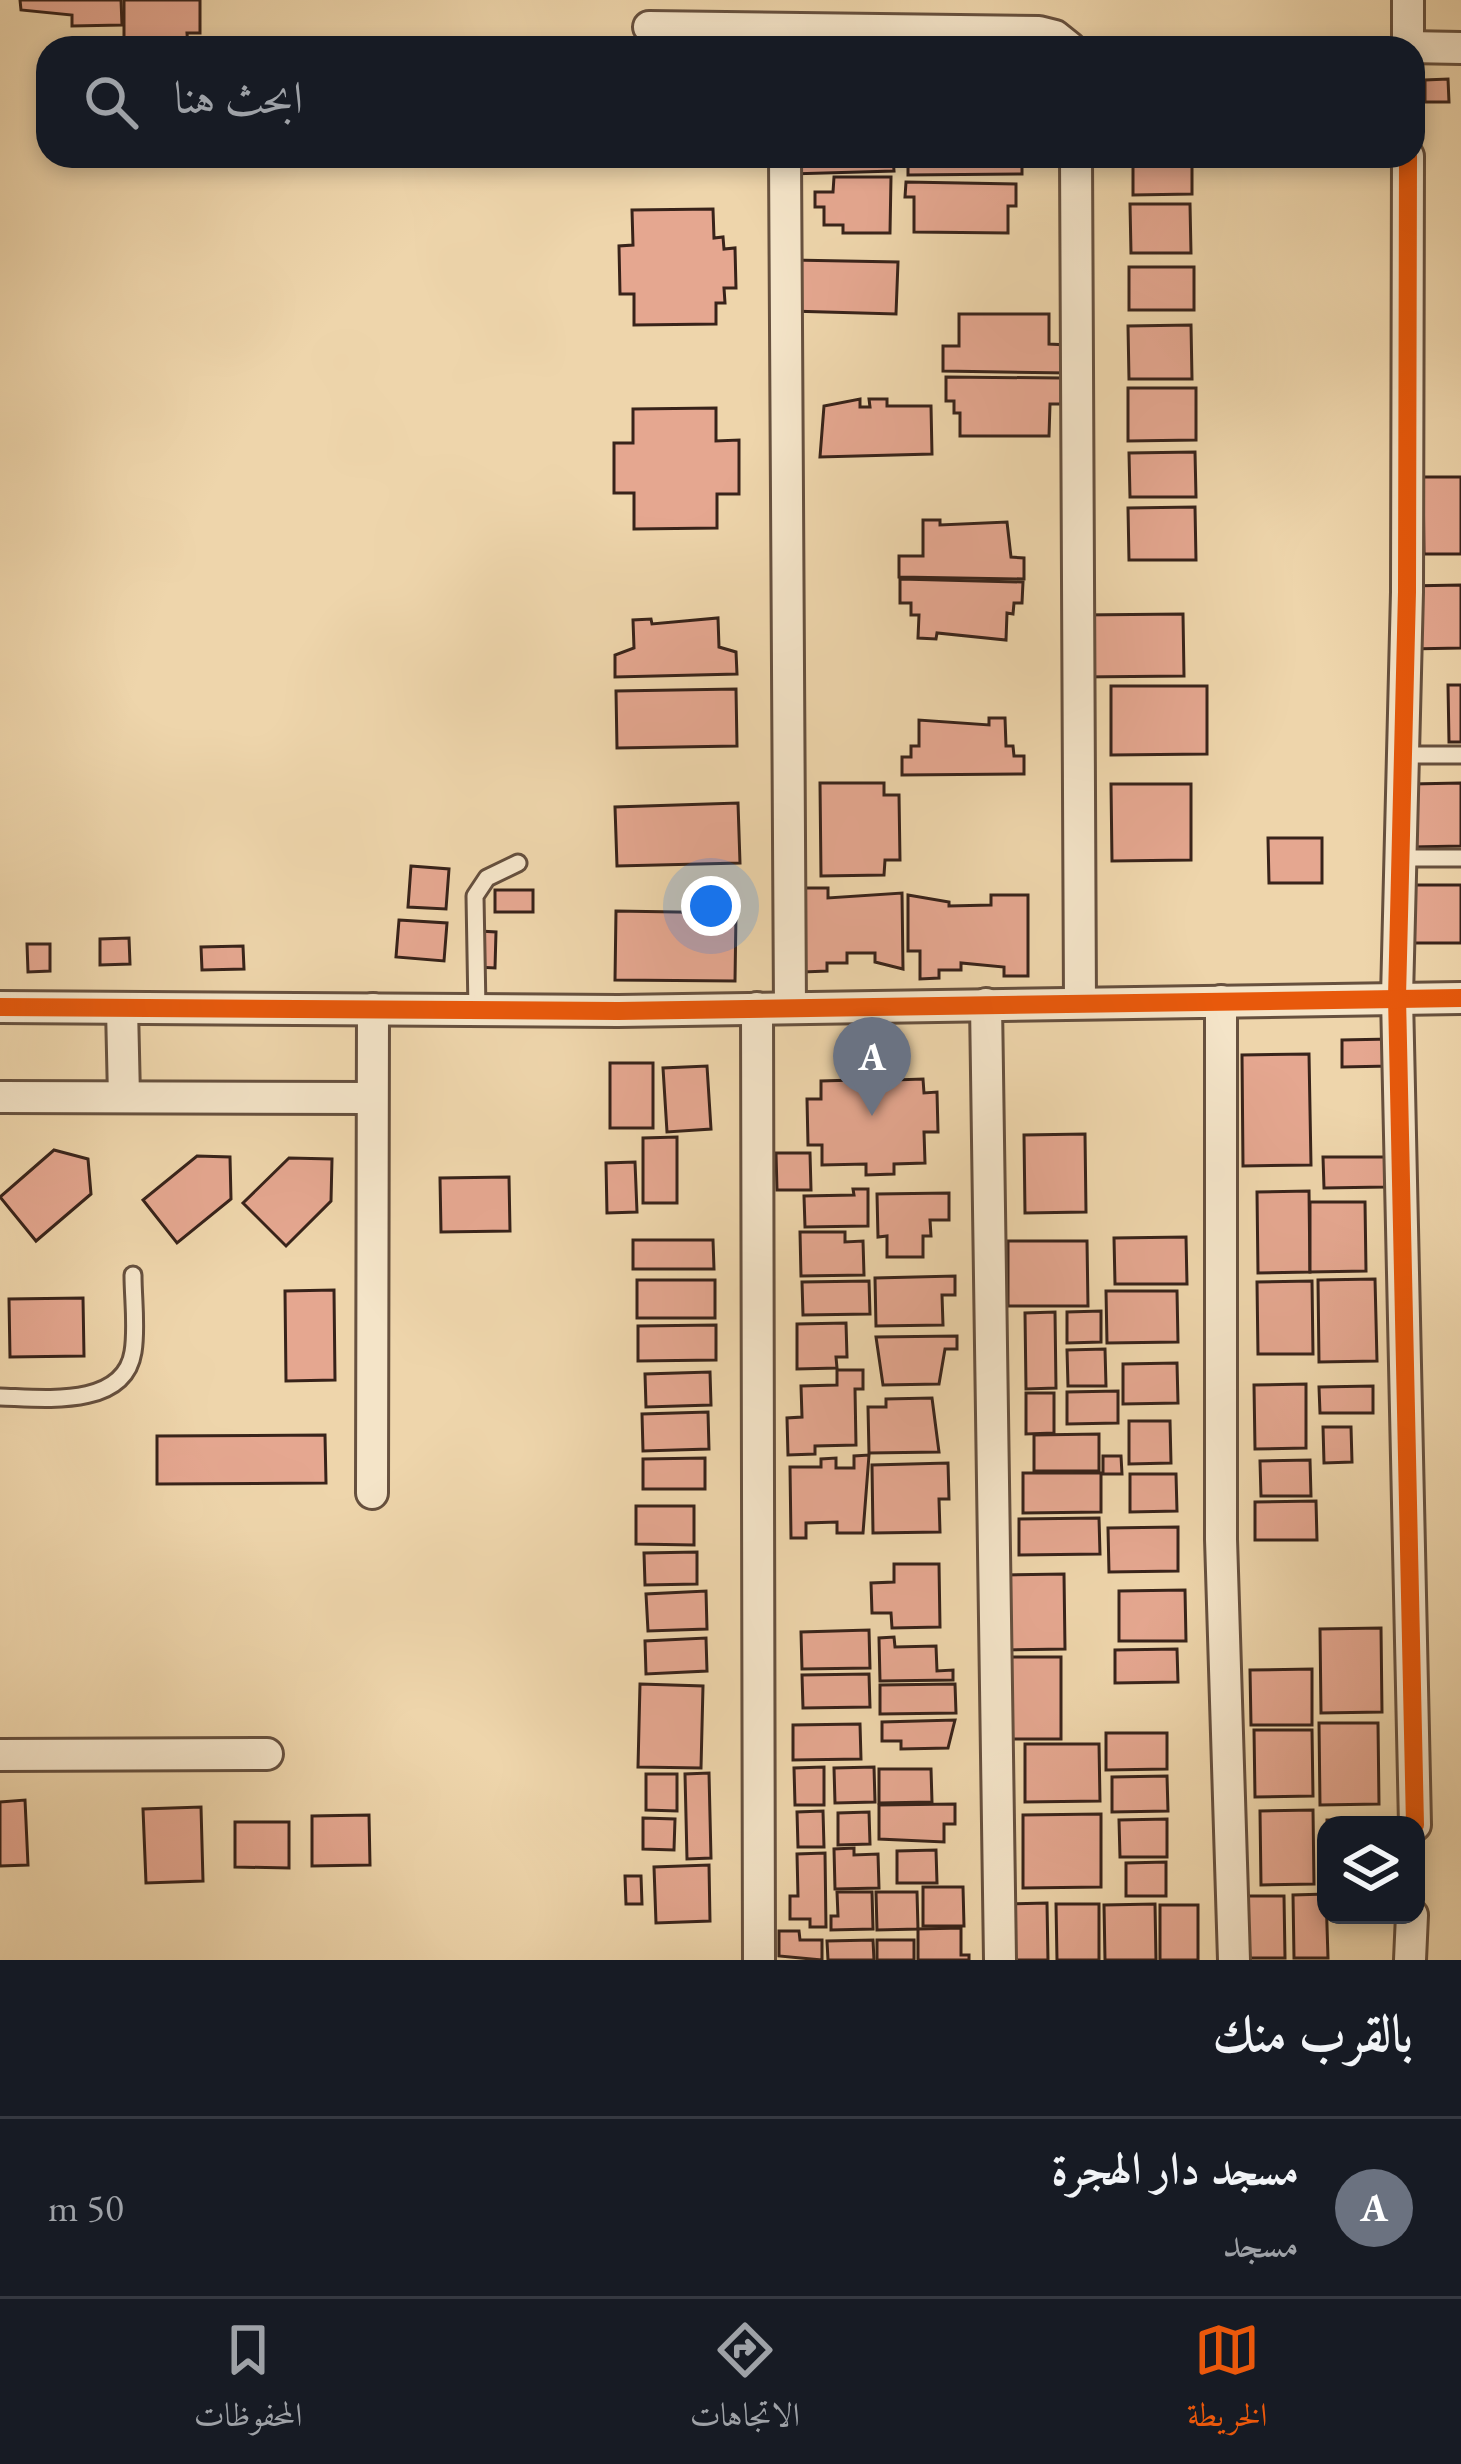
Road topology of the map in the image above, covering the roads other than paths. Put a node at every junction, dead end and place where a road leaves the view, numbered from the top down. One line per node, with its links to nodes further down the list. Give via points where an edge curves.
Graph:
1 (1408, 0): 6 (street)
2 (650, 27): 3 (street)
3 (745, 36)
4 (913, 36): 5 (street)
5 (1055, 36)
6 (1408, 36)
7 (1425, 48): 8 (street)
8 (1461, 48)
9 (785, 168): 25 (street)
10 (1076, 168): 20 (street)
11 (1408, 168): 12 (street)
12 (1402, 755): 13 (lane); 14 (street)
13 (1461, 755)
14 (1400, 858): 15 (lane); 17 (street)
15 (1461, 858)
16 (518, 863): 27 (lane, via 487,878 475,896)
17 (1397, 998): 18 (street); 19 (street); 36 (street)
18 (1461, 998)
19 (1221, 1000): 20 (street); 40 (street, via 1221,1539)
20 (1080, 1003): 21 (street)
21 (986, 1004): 25 (street); 39 (street)
22 (0, 1007): 23 (street)
23 (122, 1008): 26 (street); 29 (street)
24 (757, 1008): 25 (street); 27 (street); 38 (street)
25 (790, 1008)
26 (373, 1009): 27 (street); 30 (street)
27 (477, 1010)
28 (0, 1097): 29 (street)
29 (124, 1097): 30 (street)
30 (371, 1098): 33 (street)
31 (133, 1275): 32 (lane, via 133,1354 124,1376 68,1398)
32 (0, 1397)
33 (372, 1493)
34 (267, 1754): 35 (street)
35 (0, 1755)
36 (1414, 1816)
37 (1412, 1924): 41 (street)
38 (759, 1960)
39 (1000, 1960)
40 (1234, 1960)
41 (1410, 1960)

